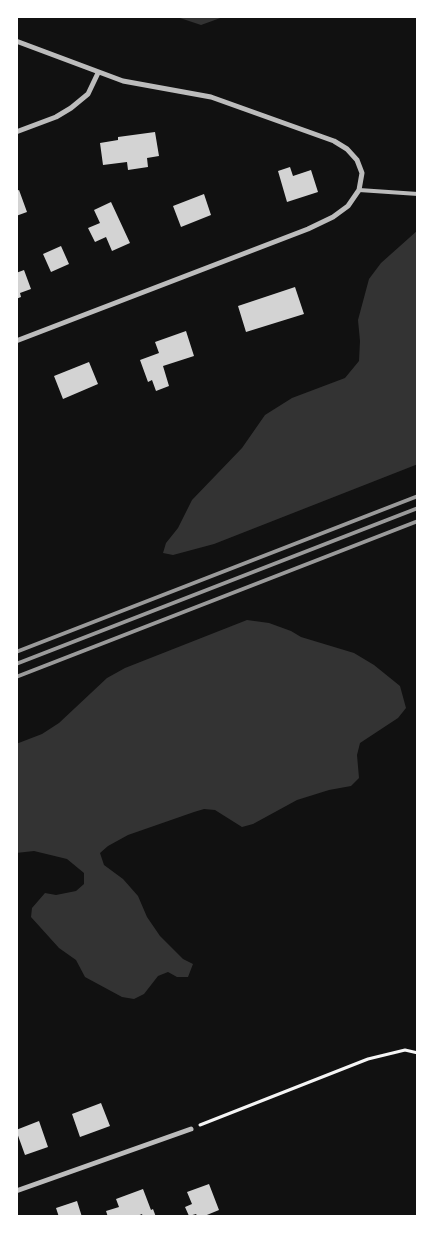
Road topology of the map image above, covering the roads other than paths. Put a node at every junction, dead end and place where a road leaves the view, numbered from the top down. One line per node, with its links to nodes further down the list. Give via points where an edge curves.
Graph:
1 (16, 41): 2 (street)
2 (98, 73): 3 (street, via 88,94 71,108); 4 (street, via 211,97 334,141 357,160 362,173)
3 (16, 132)
4 (359, 190): 5 (lane); 6 (street, via 348,206 334,217 308,230)
5 (418, 194)
6 (16, 341)
7 (191, 1129): 8 (street)
8 (16, 1191)

